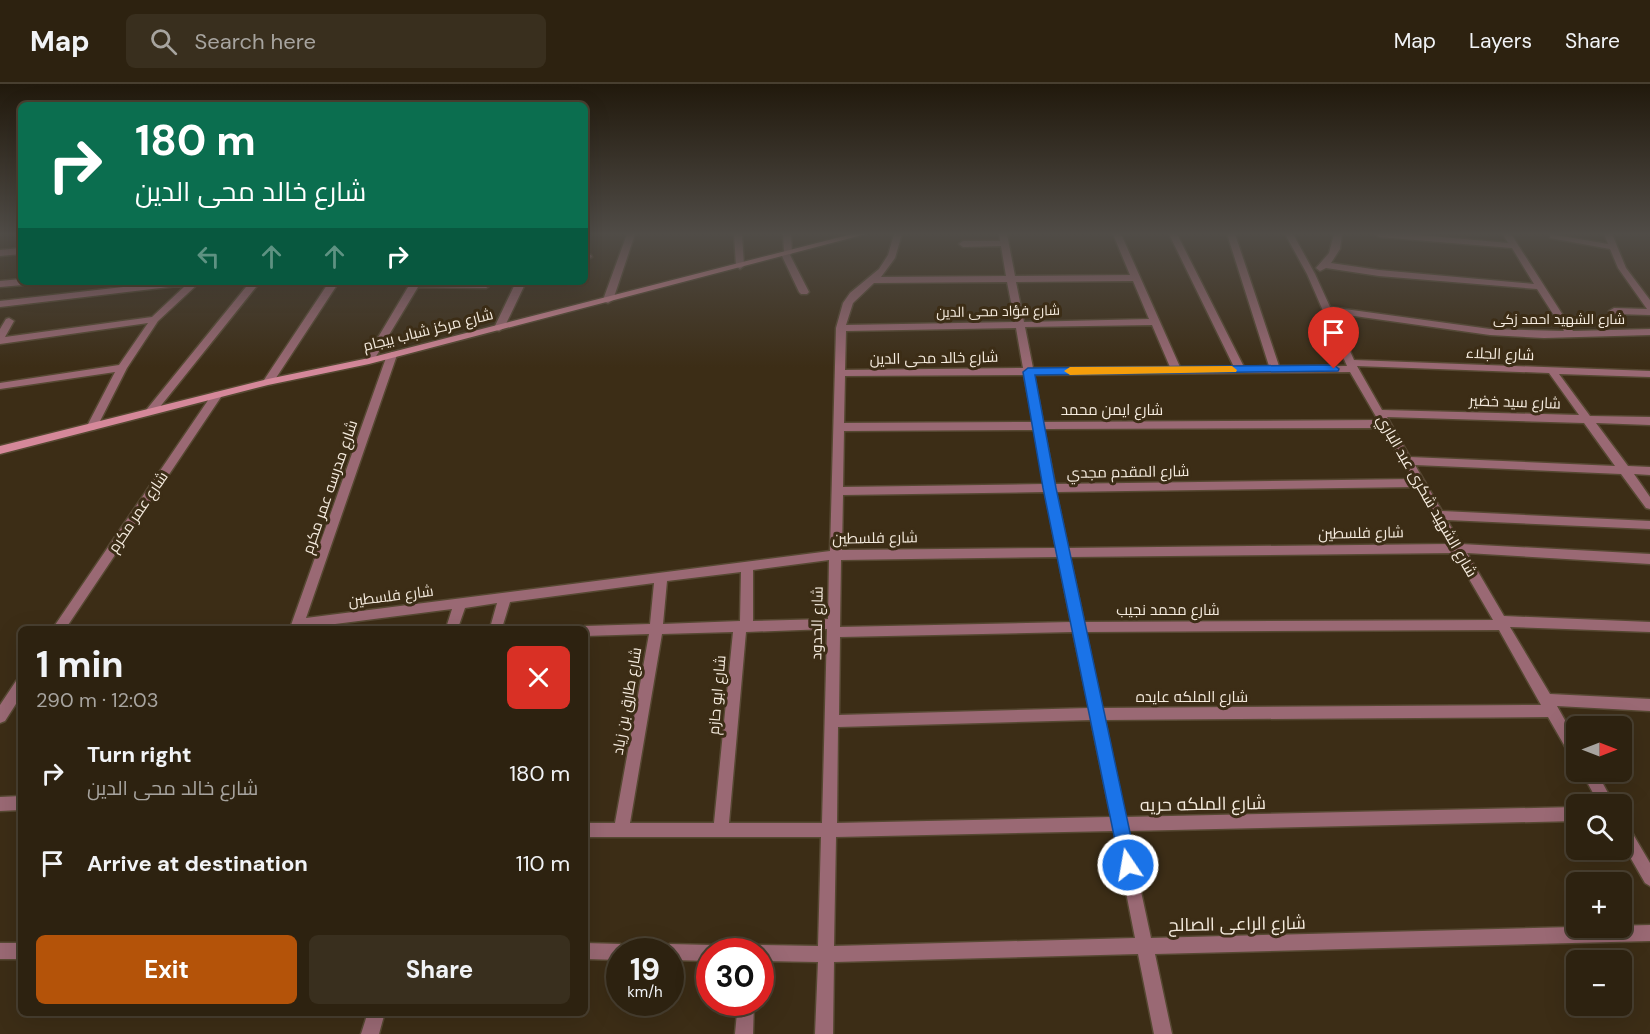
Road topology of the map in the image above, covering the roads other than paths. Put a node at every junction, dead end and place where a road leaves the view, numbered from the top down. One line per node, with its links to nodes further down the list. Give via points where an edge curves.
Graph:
1 (616, 278): 24 (street)
2 (692, 278): 24 (main road, شارع مركز شباب بيجام)
3 (798, 278): 23 (street)
4 (1115, 278): 13 (street)
5 (1136, 278): 32 (street)
6 (1195, 278): 45 (street)
7 (1245, 278): 43 (street)
8 (1313, 278): 27 (street, شارع الشهيد شكرى عبد الباري)
9 (1440, 278): 22 (street)
10 (1535, 278): 22 (street)
11 (1629, 278): 26 (street)
12 (873, 280): 13 (street); 35 (street, شارع الحدود, via 852,294)
13 (1011, 280): 33 (street)
14 (18, 282): 15 (street)
15 (0, 284)
16 (165, 285): 25 (street)
17 (192, 285): 30 (street)
18 (253, 285): 53 (street)
19 (332, 285): 50 (street)
20 (415, 285): 40 (street)
21 (520, 285): 34 (street)
22 (1540, 287): 37 (street)
23 (804, 292)
24 (608, 300): 34 (main road, شارع مركز شباب بيجام)
25 (0, 304)
26 (1650, 307)
27 (1326, 309): 37 (street, شارع الشهيد احمد زكى, via 1490,332); 41 (street, شارع الشهيد شكرى عبد الباري)
28 (1614, 311): 29 (street)
29 (1650, 312)
30 (155, 319): 38 (street); 42 (street)
31 (9, 321): 38 (street)
32 (1155, 322): 33 (street, شارع فؤاد محى الدين); 44 (street)
33 (1019, 324): 35 (street, شارع فؤاد محى الدين); 47 (street)
34 (499, 328): 39 (main road, شارع مركز شباب بيجام)
35 (841, 328): 48 (street, شارع الحدود)
36 (1650, 332): 37 (street, شارع الشهيد احمد زكى)
37 (1570, 334)
38 (0, 339)
39 (392, 355): 40 (main road, شارع مركز شباب بيجام); 81 (street, شارع مدرسه عمر مكرم)
40 (369, 361): 50 (main road, شارع مركز شباب بيجام)
41 (1351, 366): 43 (street, شارع خالد محى الدين); 46 (street, شارع الجلاء); 54 (street, شارع الشهيد شكرى عبد الباري)
42 (122, 368): 51 (street); 58 (street)
43 (1275, 369): 45 (street, شارع خالد محى الدين)
44 (1176, 370): 45 (street, شارع خالد محى الدين); 47 (street, شارع خالد محى الدين)
45 (1241, 370)
46 (1552, 370): 49 (street, شارع الجلاء); 55 (street)
47 (1028, 372): 48 (street, شارع خالد محى الدين); 59 (street)
48 (840, 374): 60 (street, شارع الحدود)
49 (1650, 374)
50 (268, 382): 52 (main road, شارع مركز شباب بيجام)
51 (0, 386)
52 (217, 395): 53 (main road, شارع مركز شباب بيجام); 80 (street, شارع عمر مكرم)
53 (151, 411): 58 (main road, شارع مركز شباب بيجام)
54 (1379, 413): 55 (street, شارع سيد خضير); 57 (street, شارع الشهيد شكرى عبد الباري)
55 (1587, 419): 56 (street, شارع سيد خضير); 63 (street)
56 (1650, 421)
57 (1385, 424): 59 (street, شارع ايمن محمد); 62 (street, شارع الشهيد شكرى عبد الباري)
58 (92, 426): 61 (main road, شارع مركز شباب بيجام)
59 (1038, 426): 60 (street, شارع ايمن محمد); 66 (street)
60 (838, 427): 67 (street, شارع الحدود)
61 (0, 450)
62 (1407, 461): 63 (street); 65 (street, شارع الشهيد شكرى عبد الباري)
63 (1624, 470): 64 (street); 68 (street)
64 (1650, 471)
65 (1420, 483): 66 (street, شارع المقدم مجدي); 69 (street, شارع الشهيد شكرى عبد الباري)
66 (1050, 488): 67 (street, شارع المقدم مجدي); 72 (street)
67 (836, 491): 73 (street, شارع الحدود)
68 (1650, 505)
69 (1438, 515): 70 (street); 71 (street, شارع الشهيد شكرى عبد الباري)
70 (1650, 525)
71 (1458, 548): 72 (street, شارع فلسطين); 74 (street, شارع فلسطين); 79 (street, شارع الشهيد شكرى عبد الباري)
72 (1063, 553): 73 (street, شارع فلسطين); 85 (street)
73 (835, 555): 75 (street, شارع فلسطين); 87 (street, شارع الحدود)
74 (1650, 559)
75 (747, 566): 76 (street, شارع فلسطين); 84 (street, شارع ابو حازم, via 747,623)
76 (661, 577): 77 (street, شارع فلسطين); 88 (street, شارع طارق بن زياد)
77 (505, 598): 78 (street, شارع فلسطين); 83 (street)
78 (460, 604): 81 (street, شارع فلسطين); 82 (street)
79 (1501, 623): 85 (street, شارع محمد نجيب); 86 (street, شارع محمد نجيب); 91 (street, شارع الشهيد شكرى عبد الباري)
80 (60, 626)
81 (297, 626)
82 (453, 626)
83 (497, 626)
84 (742, 626): 87 (street, شارع محمد نجيب); 88 (street, شارع محمد نجيب); 103 (street, شارع ابو حازم)
85 (1079, 627): 87 (street, شارع محمد نجيب); 93 (street)
86 (1650, 627)
87 (834, 628): 95 (street, شارع الحدود)
88 (656, 629): 89 (street, شارع محمد نجيب); 102 (street, شارع طارق بن زياد)
89 (588, 631)
90 (15, 704): 94 (street)
91 (1550, 705): 92 (street, شارع الملكه عايده); 93 (street, شارع الملكه عايده); 96 (street, شارع الشهيد شكرى عبد الباري)
92 (1650, 705)
93 (1097, 714): 95 (street, شارع الملكه عايده); 100 (street)
94 (0, 717)
95 (832, 721): 104 (street, شارع الحدود)
96 (1566, 734)
97 (18, 803): 98 (street)
98 (0, 804)
99 (1566, 814): 100 (street, شارع الملكه حريه)
100 (1120, 825): 104 (street, شارع الملكه حريه); 108 (street)
101 (588, 830): 102 (street)
102 (621, 830): 103 (street)
103 (721, 830): 104 (street)
104 (831, 830): 114 (street, شارع الحدود)
105 (1632, 846): 106 (street)
106 (1650, 878)
107 (1650, 933): 108 (street, شارع الراعى الصالح)
108 (1145, 946): 114 (street, شارع الراعى الصالح); 120 (street)
109 (0, 951): 110 (street)
110 (18, 951)
111 (588, 951): 112 (street)
112 (606, 951)
113 (774, 953): 114 (street, شارع الراعى الصالح)
114 (826, 954): 119 (street, شارع الحدود)
115 (376, 1016): 117 (street)
116 (745, 1016): 118 (street)
117 (370, 1034)
118 (744, 1034)
119 (824, 1034)
120 (1163, 1034)

